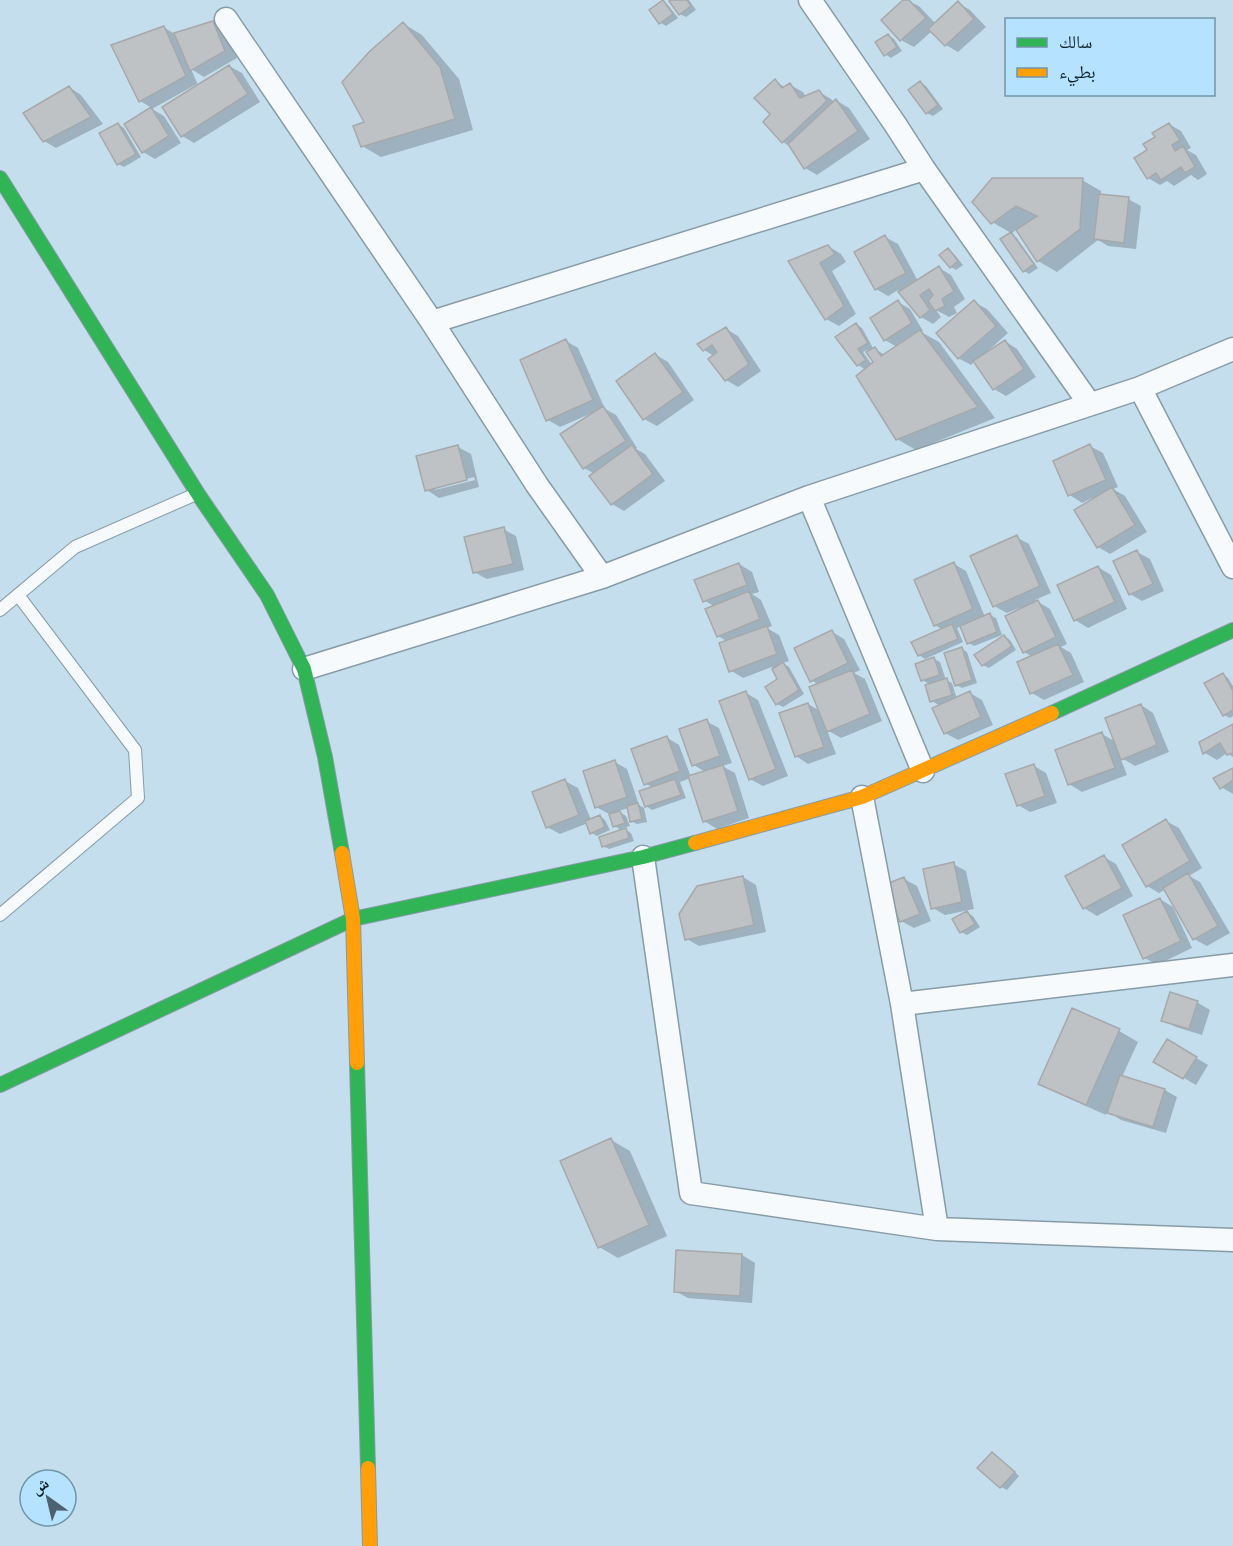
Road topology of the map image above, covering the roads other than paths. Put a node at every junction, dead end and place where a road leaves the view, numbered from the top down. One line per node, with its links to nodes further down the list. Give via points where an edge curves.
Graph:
1 (810, 0): 3 (street)
2 (226, 19): 5 (street)
3 (924, 169): 5 (street); 8 (street)
4 (0, 178): 9 (street)
5 (432, 322): 12 (street, via 537,485)
6 (1233, 349): 7 (street)
7 (1140, 388): 8 (street); 11 (street)
8 (1089, 404): 10 (street)
9 (198, 494): 13 (lane, via 75,547); 16 (street, via 267,595)
10 (809, 497): 12 (street); 17 (street)
11 (1233, 567)
12 (602, 577): 16 (street)
13 (18, 595): 14 (lane); 20 (lane, via 135,750 138,798)
14 (0, 610)
15 (1233, 630): 17 (street)
16 (304, 669): 21 (street, via 325,757)
17 (923, 771): 18 (street)
18 (862, 797): 19 (street); 23 (street)
19 (643, 857): 21 (street); 25 (street, via 690,1193)
20 (0, 915)
21 (353, 919): 24 (street); 27 (street)
22 (1233, 965): 23 (street)
23 (902, 1004): 25 (street)
24 (0, 1085)
25 (937, 1229): 26 (street)
26 (1233, 1240)
27 (370, 1546)

